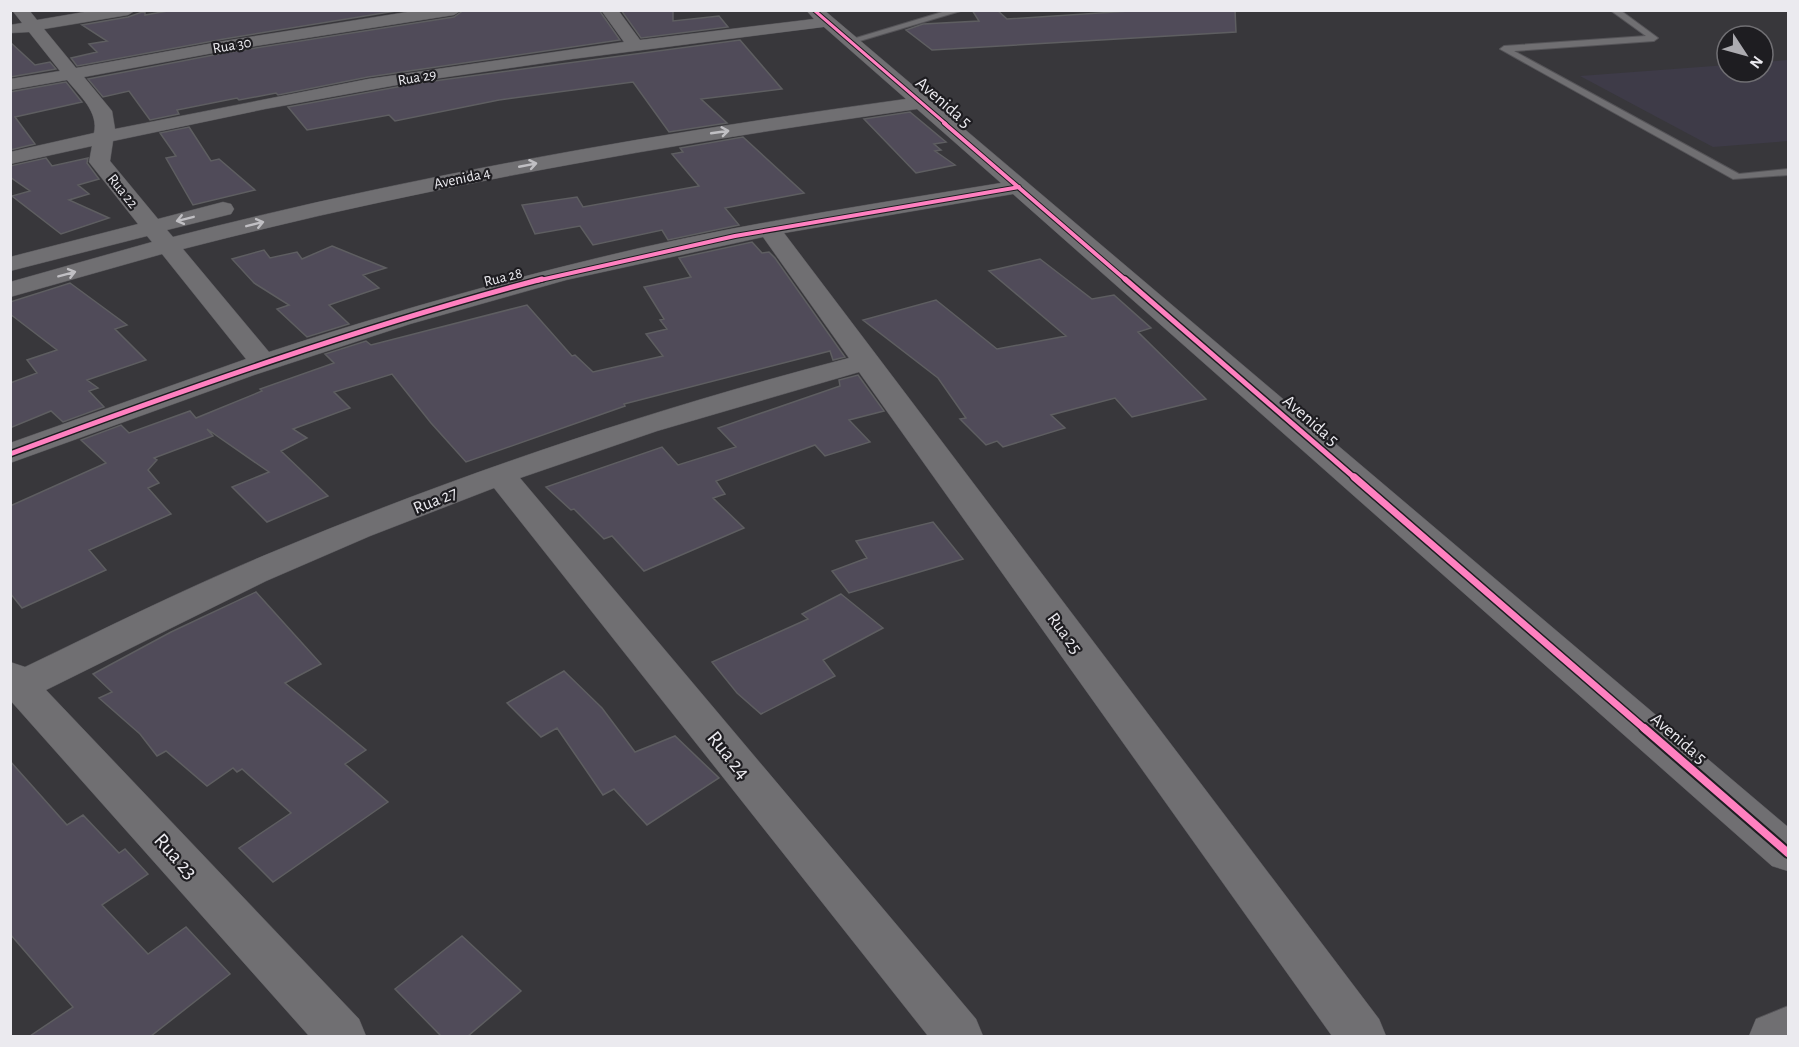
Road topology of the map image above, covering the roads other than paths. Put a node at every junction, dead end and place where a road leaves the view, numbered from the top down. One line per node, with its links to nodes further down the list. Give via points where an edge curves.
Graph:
1 (128, 10): 7 (street)
2 (454, 10): 11 (street, Rua 30)
3 (609, 10): 10 (street)
4 (960, 10): 9 (lane)
5 (1614, 10): 19 (lane, via 1654,38 1504,49 1737,177)
6 (821, 16): 9 (street, Avenida 5); 10 (street, Rua 29)
7 (26, 18): 8 (street); 11 (street, Rua 22)
8 (10, 30)
9 (850, 41): 13 (street, Avenida 5)
10 (635, 45): 14 (street, Rua 29, via 416,76)
11 (72, 74): 12 (street, Rua 30); 14 (street, Rua 22, via 102,111 106,125)
12 (10, 85)
13 (912, 95): 15 (street, Avenida 4, via 676,120); 20 (street, Avenida 5); 24 (street, Avenida 4, one-way to 13, via 306,212 506,169)
14 (103, 138): 16 (street, Rua 29); 22 (street, Rua 22, via 99,162)
15 (492, 151)
16 (10, 158)
17 (458, 158): 18 (street, Avenida 4)
18 (436, 162)
19 (1788, 172)
20 (1019, 187): 23 (street, Rua 28); 32 (street, Avenida 5)
21 (245, 204): 22 (street, one-way to 22)
22 (152, 227): 24 (street, Rua 22); 25 (street)
23 (769, 229): 27 (street, Rua 28, via 495,291); 28 (street, Rua 25)
24 (169, 247): 26 (street, Avenida 4, one-way to 24); 27 (street, Rua 22)
25 (10, 264)
26 (10, 290)
27 (263, 362): 29 (street, Rua 28)
28 (867, 362): 30 (street, Rua 27, via 785,382); 36 (street, Rua 25)
29 (10, 453)
30 (500, 474): 31 (street, Rua 27, via 288,559); 35 (street, Rua 24)
31 (16, 680): 34 (street, Rua 23)
32 (1788, 852)
33 (1788, 1029): 37 (street)
34 (341, 1036)
35 (958, 1036)
36 (1361, 1036)
37 (1774, 1036)

